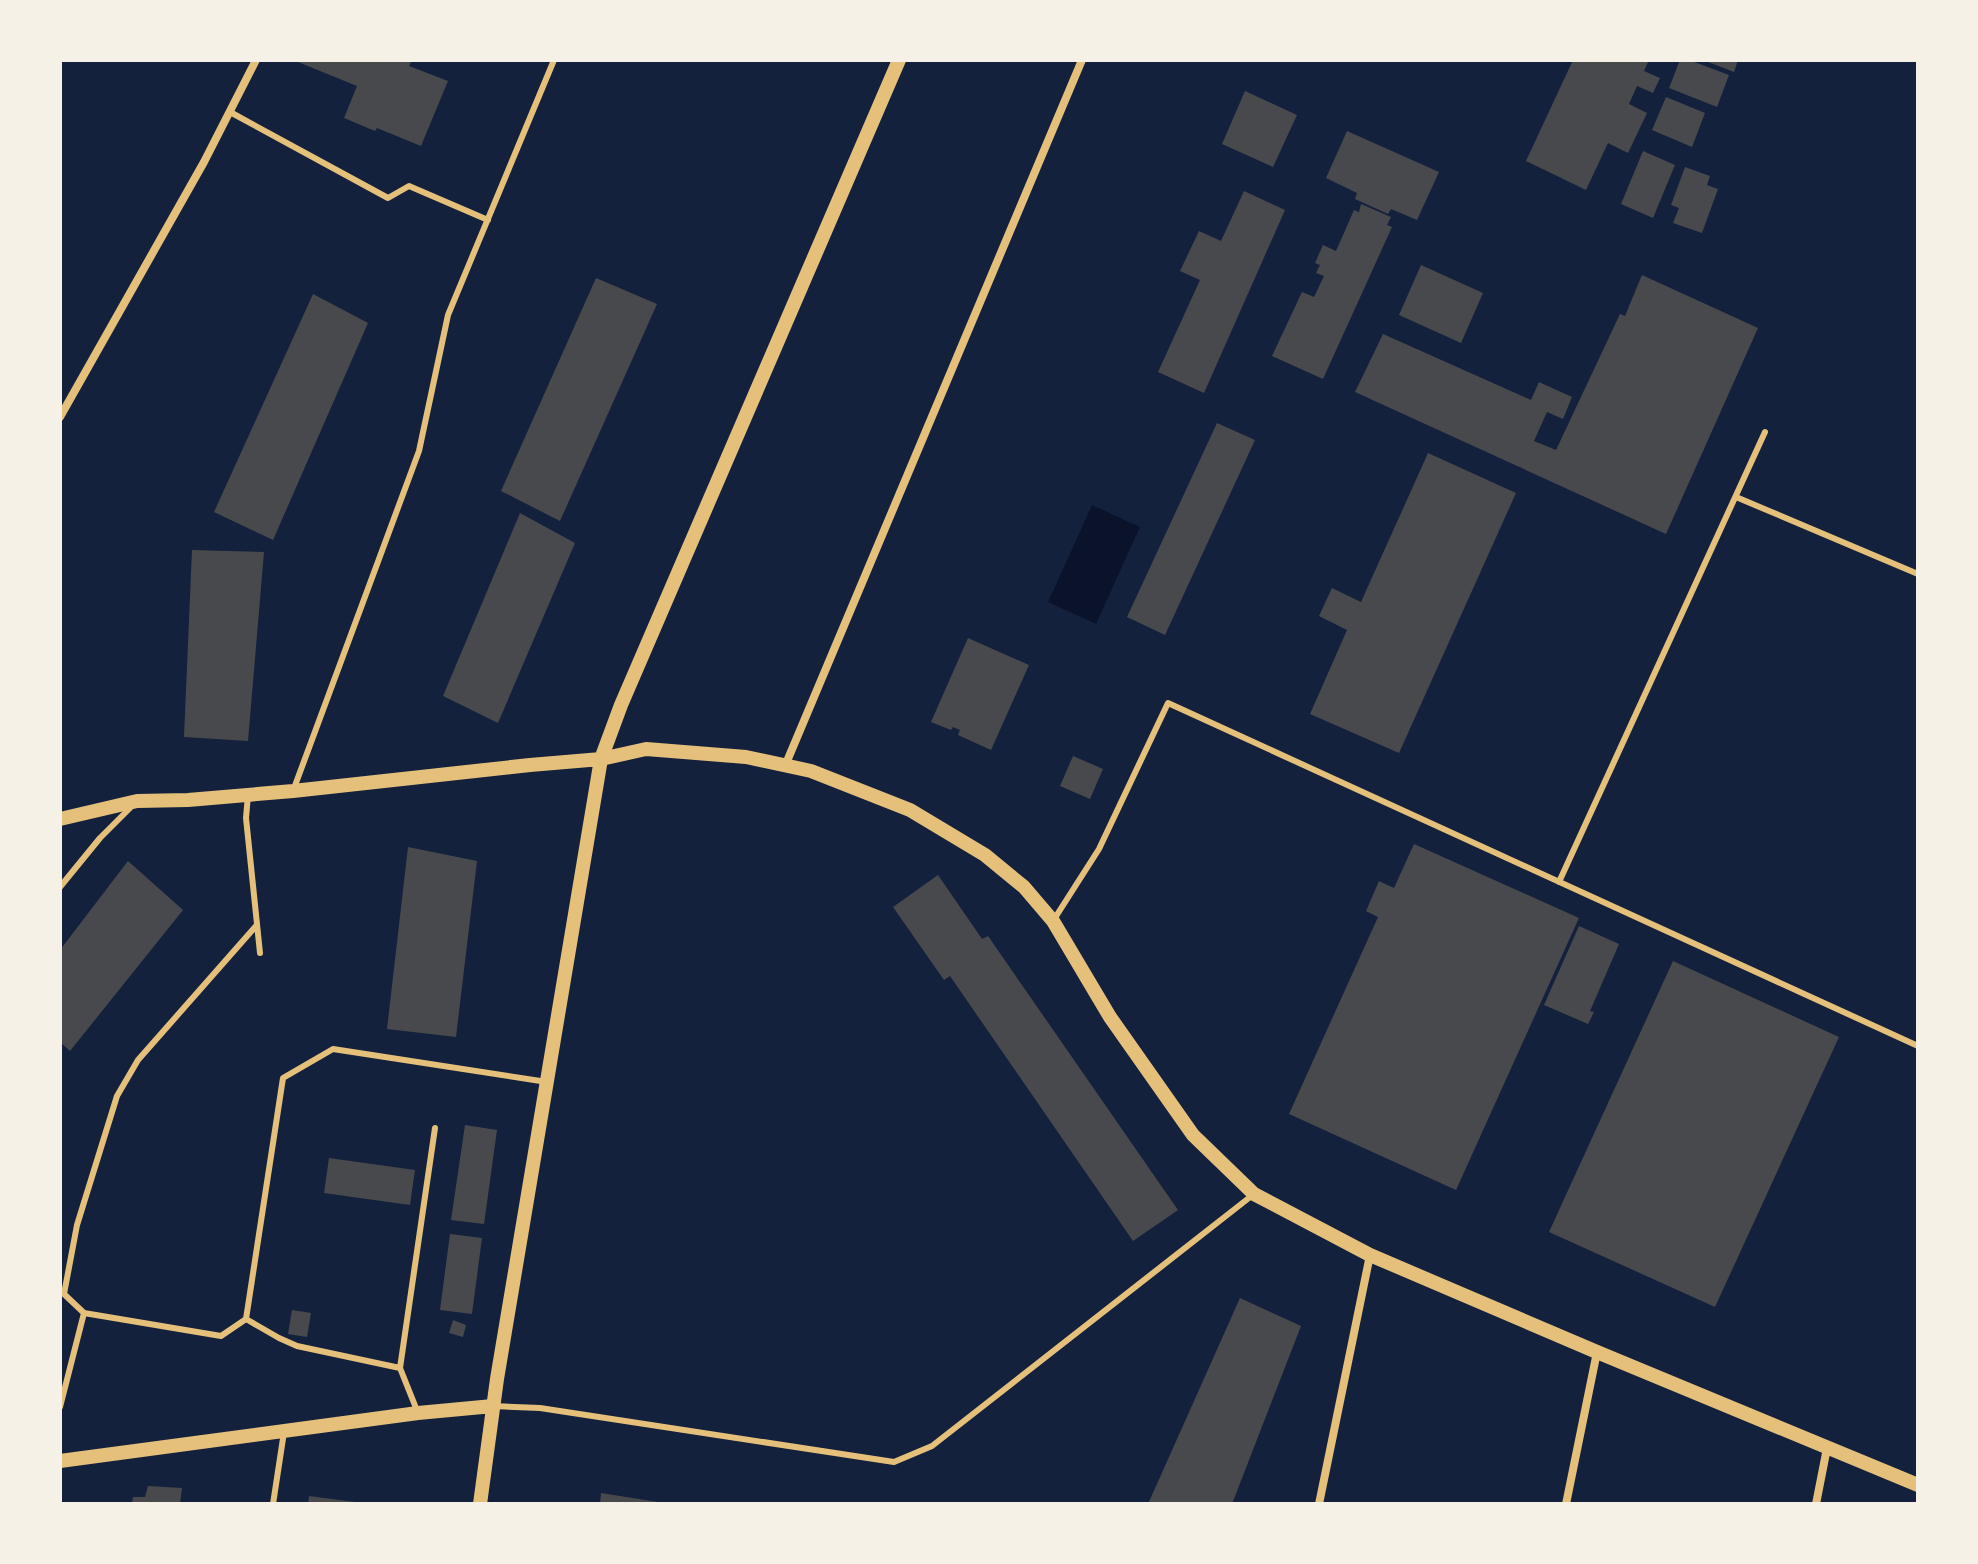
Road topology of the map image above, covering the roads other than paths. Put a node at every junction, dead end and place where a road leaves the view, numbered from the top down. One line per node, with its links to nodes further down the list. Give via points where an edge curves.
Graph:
1 (256, 60): 5 (street)
2 (554, 60): 6 (lane)
3 (899, 60): 11 (street)
4 (1082, 60): 12 (street)
5 (230, 112): 6 (lane, via 388,198 409,186); 7 (street)
6 (488, 220): 13 (lane, via 448,315 419,451)
7 (60, 417)
8 (1765, 432): 9 (lane)
9 (1736, 497): 10 (lane); 17 (lane)
10 (1918, 574)
11 (601, 759): 12 (street, via 662,749); 13 (street); 23 (street)
12 (785, 766): 19 (street, via 910,810 985,855 1024,887)
13 (293, 791): 14 (street)
14 (248, 795): 15 (street); 20 (lane)
15 (137, 801): 16 (street); 18 (lane)
16 (60, 819)
17 (1559, 882): 19 (lane, via 1168,703 1099,849); 22 (lane)
18 (60, 887)
19 (1053, 921): 25 (street, via 1110,1017 1193,1135)
20 (256, 926): 21 (lane); 27 (lane, via 138,1060 117,1096 77,1225 64,1294)
21 (260, 953)
22 (1918, 1046)
23 (547, 1082): 28 (lane, via 333,1049 283,1078); 31 (street)
24 (435, 1128): 30 (lane)
25 (1254, 1194): 26 (street); 31 (lane, via 932,1446 894,1462 540,1408)
26 (1370, 1255): 29 (street); 40 (street)
27 (84, 1313): 28 (lane, via 221,1336); 32 (lane)
28 (246, 1319): 30 (lane, via 297,1346)
29 (1597, 1352): 35 (street); 41 (street)
30 (400, 1368): 33 (lane)
31 (493, 1406): 33 (street); 39 (street)
32 (60, 1407)
33 (418, 1413): 34 (street)
34 (284, 1431): 36 (street); 38 (lane)
35 (1827, 1448): 37 (street); 42 (street)
36 (60, 1461)
37 (1918, 1485)
38 (273, 1504)
39 (480, 1504)
40 (1319, 1504)
41 (1566, 1504)
42 (1816, 1504)

